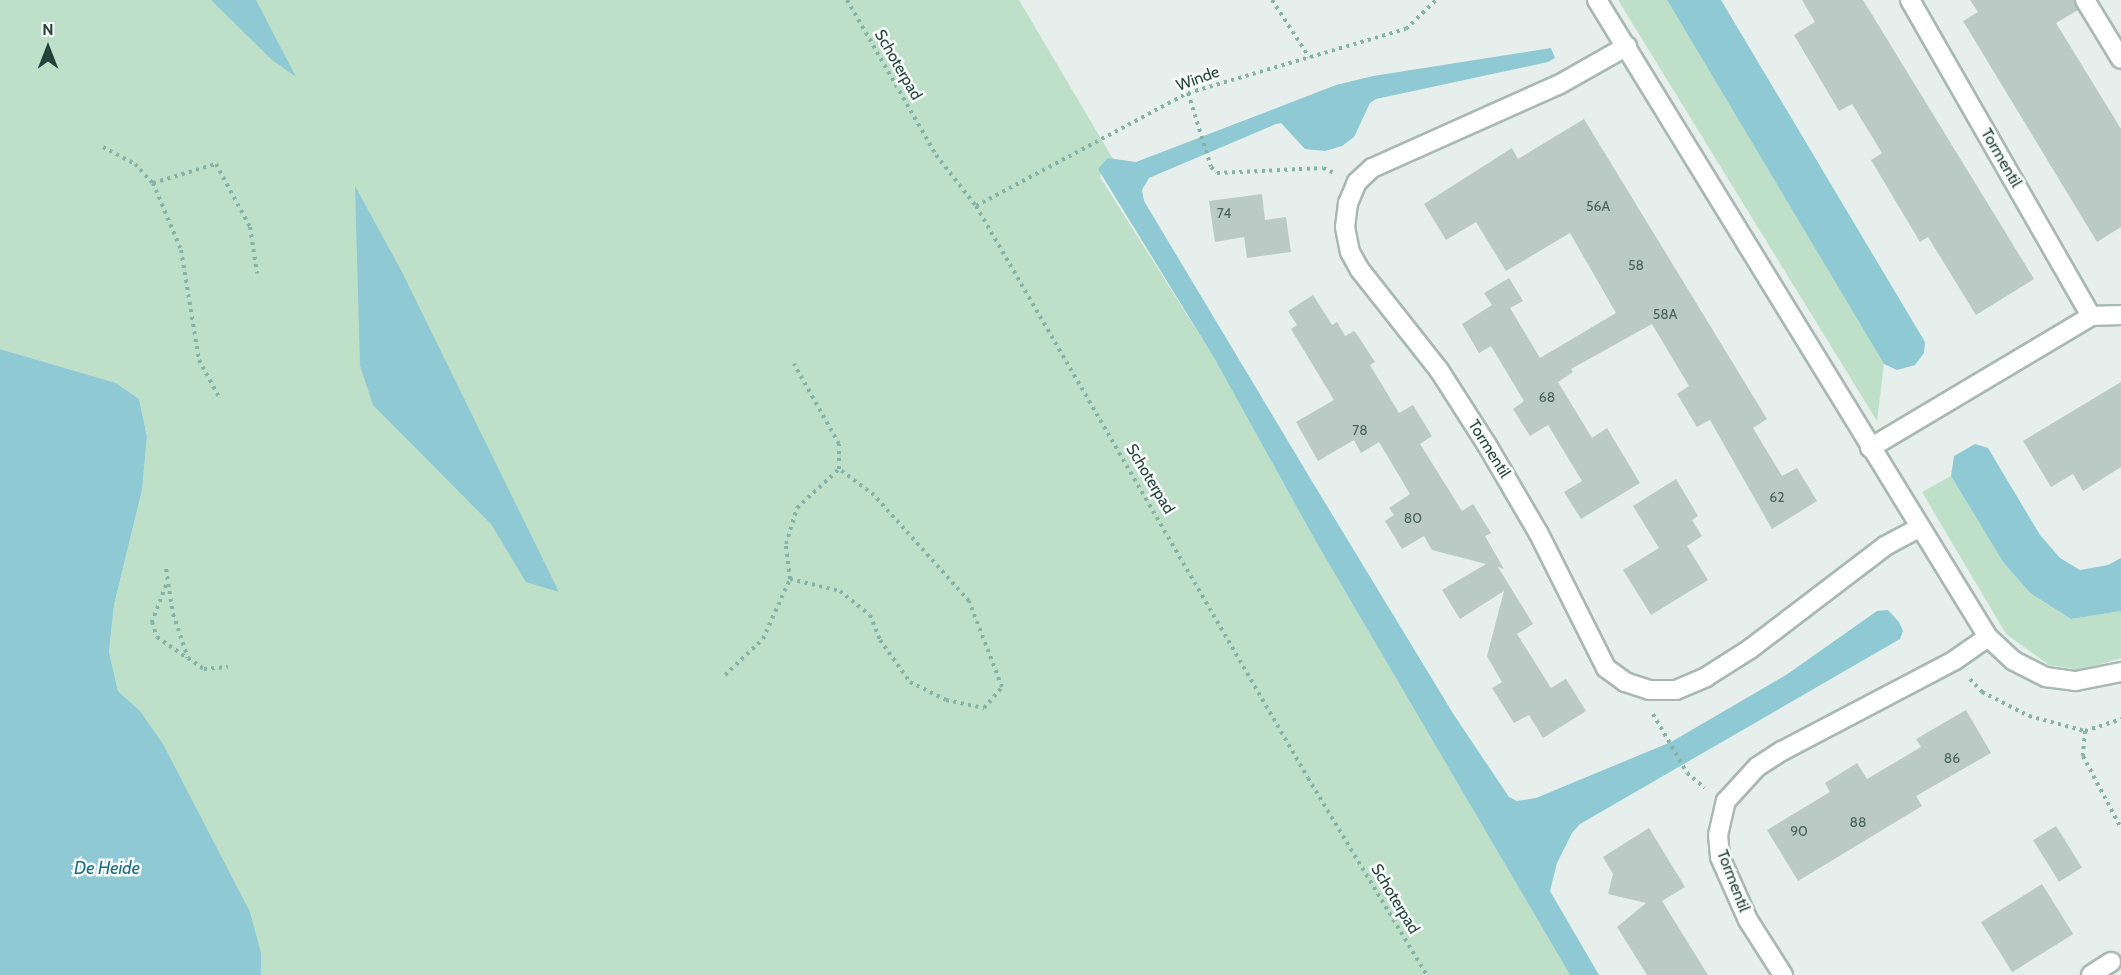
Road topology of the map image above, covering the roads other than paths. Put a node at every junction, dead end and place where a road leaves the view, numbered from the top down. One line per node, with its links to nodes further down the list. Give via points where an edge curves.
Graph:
1 (1597, 0): 4 (street)
2 (1910, 0): 7 (street, Tormentil)
3 (2085, 0): 5 (street)
4 (1627, 46): 8 (street); 9 (street, Tormentil, via 1560,84 1394,155 1357,182 1348,203 1345,227 1350,252 1439,370 1487,445 1539,534 1606,668 1625,682 1650,690 1676,690 1706,677 1750,649 1885,546)
5 (2121, 59)
6 (2121, 315): 7 (street)
7 (2091, 316): 8 (street)
8 (1870, 448): 9 (street)
9 (1919, 528): 10 (street)
10 (1988, 637): 11 (street, via 2014,661 2046,677 2076,681); 13 (street, Tormentil, via 1955,660 1782,751 1758,767 1726,801 1718,835 1720,857 1748,920)
11 (2121, 672)
12 (2111, 962): 14 (street)
13 (1783, 975)
14 (2091, 975)

